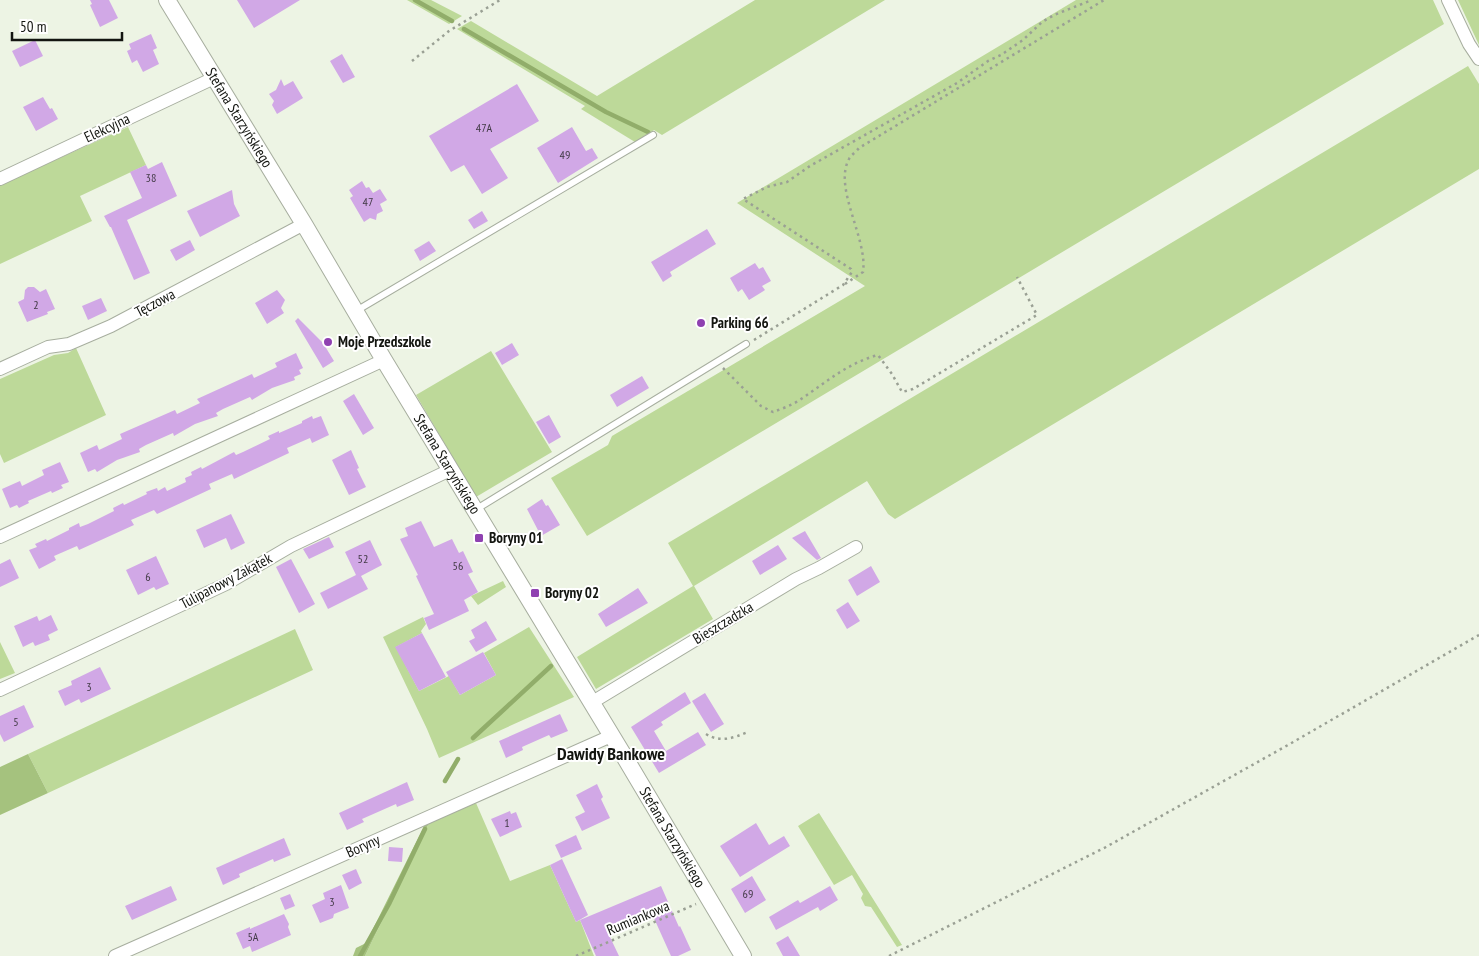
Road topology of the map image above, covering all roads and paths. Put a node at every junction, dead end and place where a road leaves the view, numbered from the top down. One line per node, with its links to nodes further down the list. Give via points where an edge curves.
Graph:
1 (166, 0): 8 (street, Stefana Starzyńskiego)
2 (500, 0): 7 (path, via 449,30)
3 (1092, 0): 13 (path, via 1042,22 1023,40 957,83 787,182 767,187 743,199 851,269)
4 (1104, 0): 13 (path, via 859,148 849,158 845,171 849,210 860,236 864,262 863,272)
5 (1448, 0): 6 (street)
6 (1479, 59)
7 (412, 61)
8 (214, 78): 10 (street, Elekcyjna); 11 (street, Stefana Starzyńskiego)
9 (653, 135): 14 (lane)
10 (0, 179)
11 (304, 224): 14 (street, Stefana Starzyńskiego); 18 (street, Tęczowa, via 111,326 69,344 48,347)
12 (1017, 277): 17 (path, via 1037,315 913,389 902,392 878,355 846,368 796,403 773,412 761,406)
13 (843, 285): 15 (path)
14 (356, 310): 16 (street, Stefana Starzyńskiego)
15 (746, 344): 17 (lane)
16 (384, 360): 19 (street, Stefana Starzyńskiego); 21 (street)
17 (716, 363): 20 (lane)
18 (0, 370)
19 (450, 470): 20 (street, Stefana Starzyńskiego); 24 (street, Tulipanowy Zakątek, via 291,546 226,584)
20 (474, 510): 25 (street, Stefana Starzyńskiego)
21 (0, 538)
22 (856, 547): 25 (street, Bieszczadzka, via 796,579)
23 (1479, 635): 33 (path, via 1106,847)
24 (0, 690)
25 (591, 703): 28 (street, Stefana Starzyńskiego)
26 (748, 732): 27 (path, via 722,740)
27 (706, 734)
28 (611, 736): 29 (street, Stefana Starzyńskiego); 30 (street, Boryny)
29 (707, 897): 31 (path, Rumiankowa); 32 (street, Stefana Starzyńskiego)
30 (115, 956)
31 (576, 956)
32 (743, 956)
33 (889, 956)

